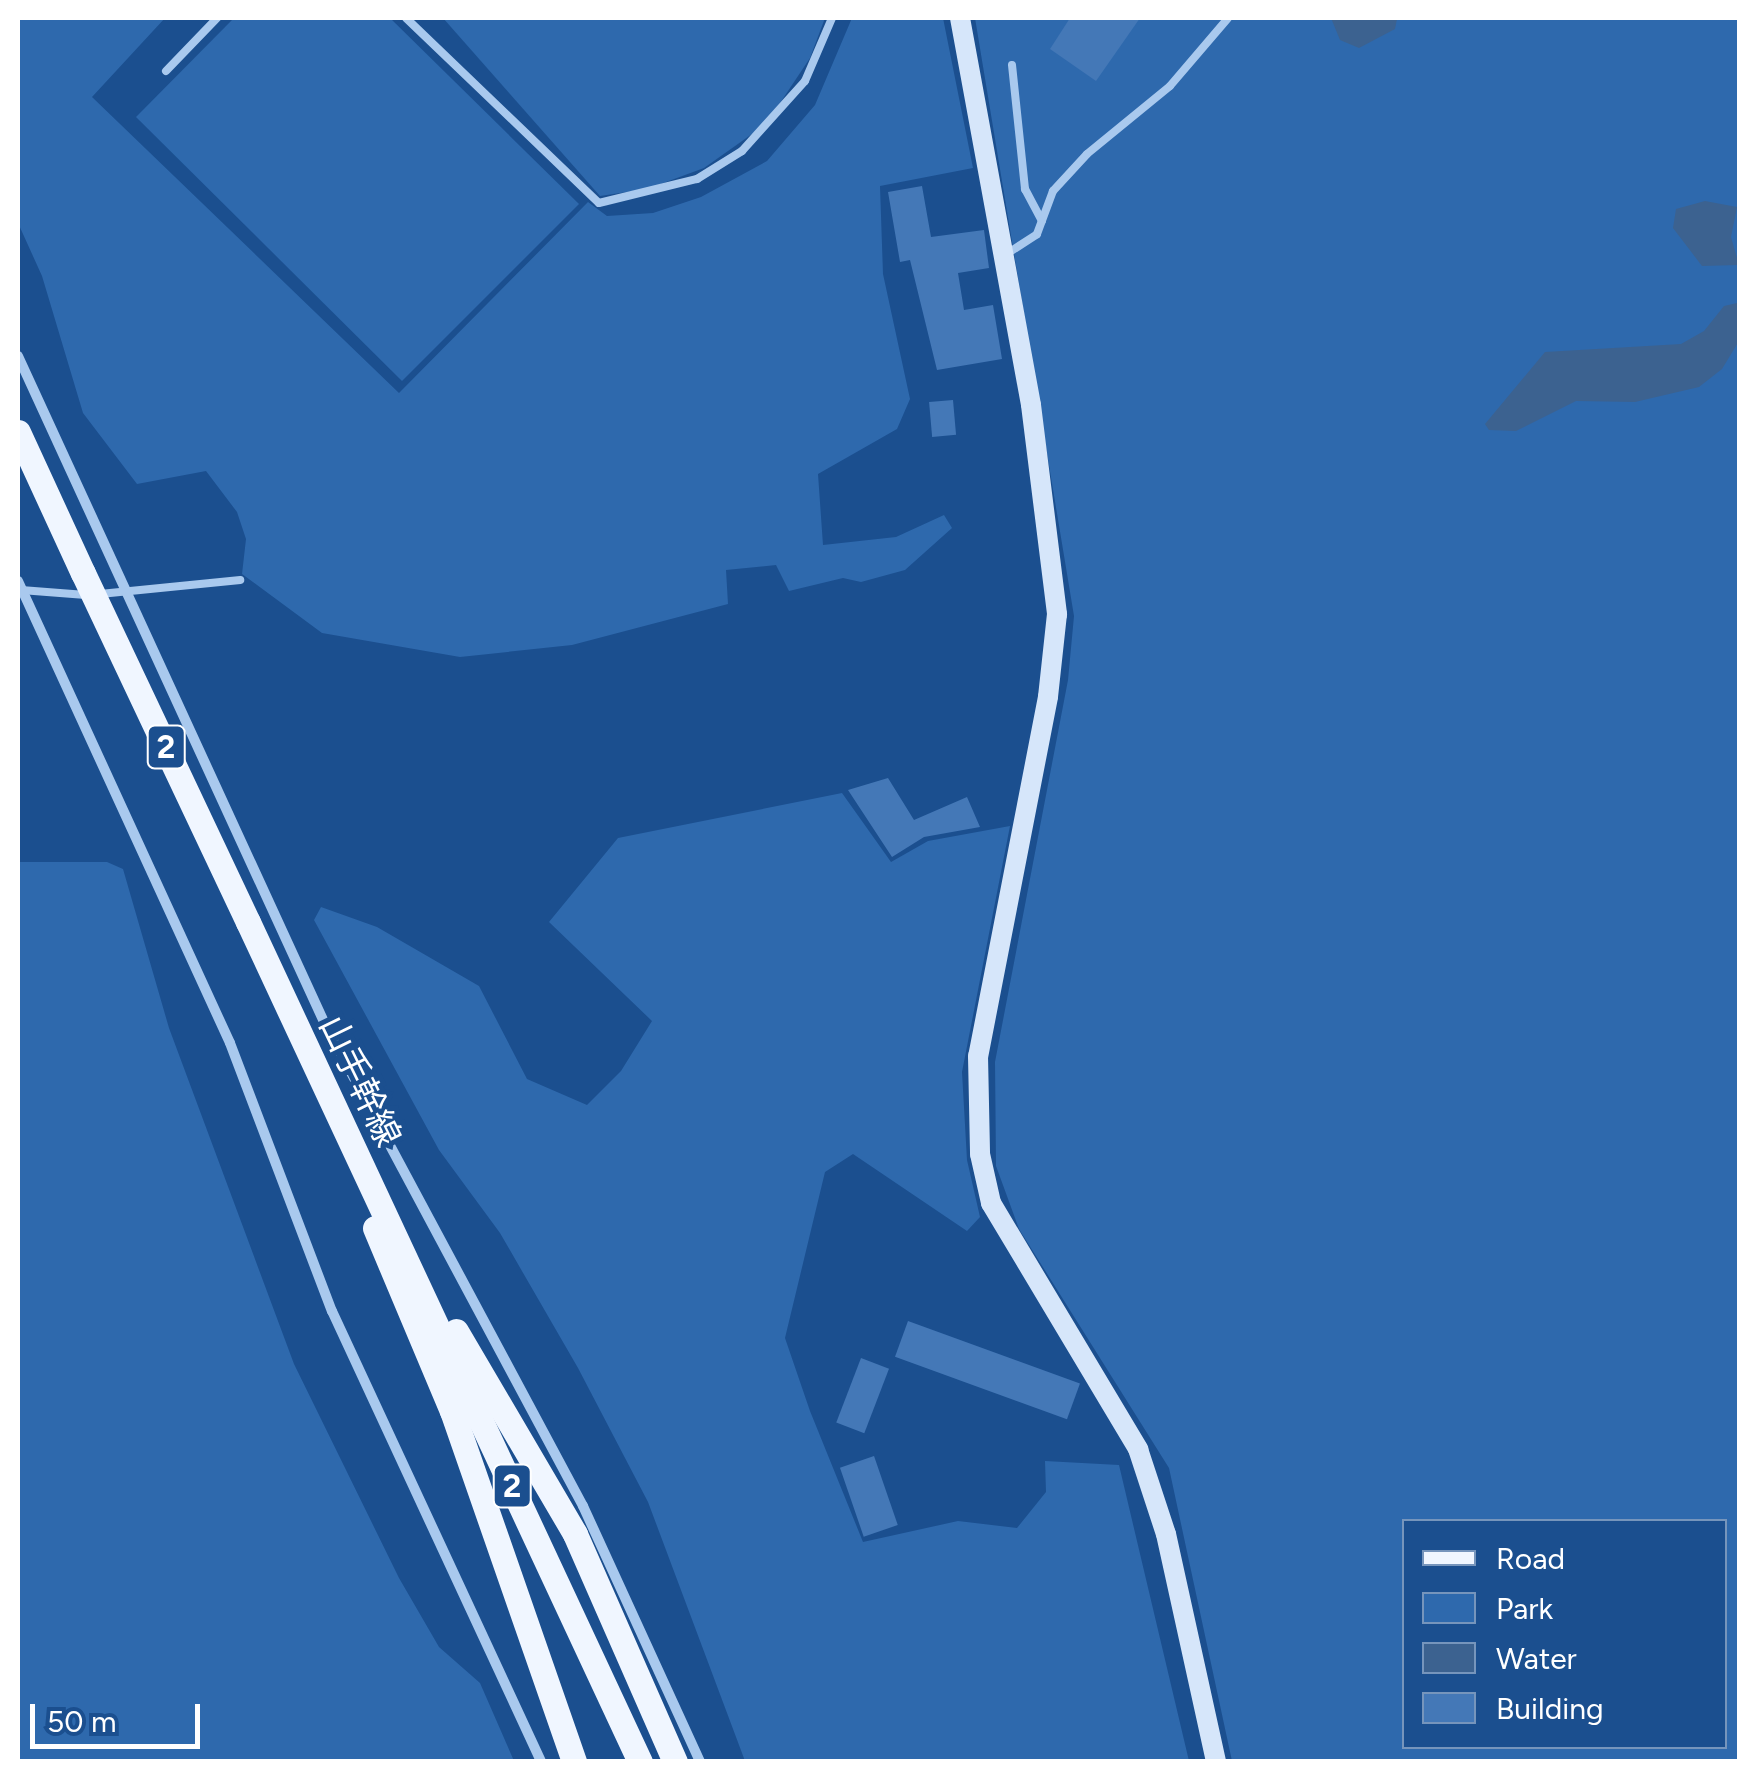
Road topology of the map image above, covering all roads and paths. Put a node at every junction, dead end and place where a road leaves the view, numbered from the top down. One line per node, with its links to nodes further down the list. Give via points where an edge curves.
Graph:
1 (217, 18): 7 (lane)
2 (406, 18): 3 (lane, via 599,203 698,179 742,151 805,81)
3 (832, 18)
4 (960, 18): 9 (street)
5 (1228, 18): 8 (lane, via 1170,86 1087,154 1053,192)
6 (1012, 65): 8 (lane, via 1026,189)
7 (166, 71)
8 (1042, 220): 9 (lane, via 1037,234)
9 (1006, 254): 22 (street, via 1057,614 1048,697 978,1056 980,1154 991,1202 1138,1449 1166,1534)
10 (18, 356): 14 (street)
11 (18, 432): 15 (main road, 山手幹線 / 2, bridge)
12 (240, 580): 14 (lane)
13 (19, 587): 14 (lane, via 77,596); 17 (street, via 230,1043 332,1311)
14 (126, 592): 21 (street, via 340,1054 597,1533)
15 (302, 1047): 16 (main road, 山手幹線 / 2); 18 (main road, via 452,1411)
16 (384, 1210): 19 (main road, 山手幹線 / 2); 20 (main road, via 575,1534)
17 (541, 1762)
18 (574, 1762)
19 (640, 1762)
20 (676, 1762)
21 (700, 1762)
22 (1216, 1762)

